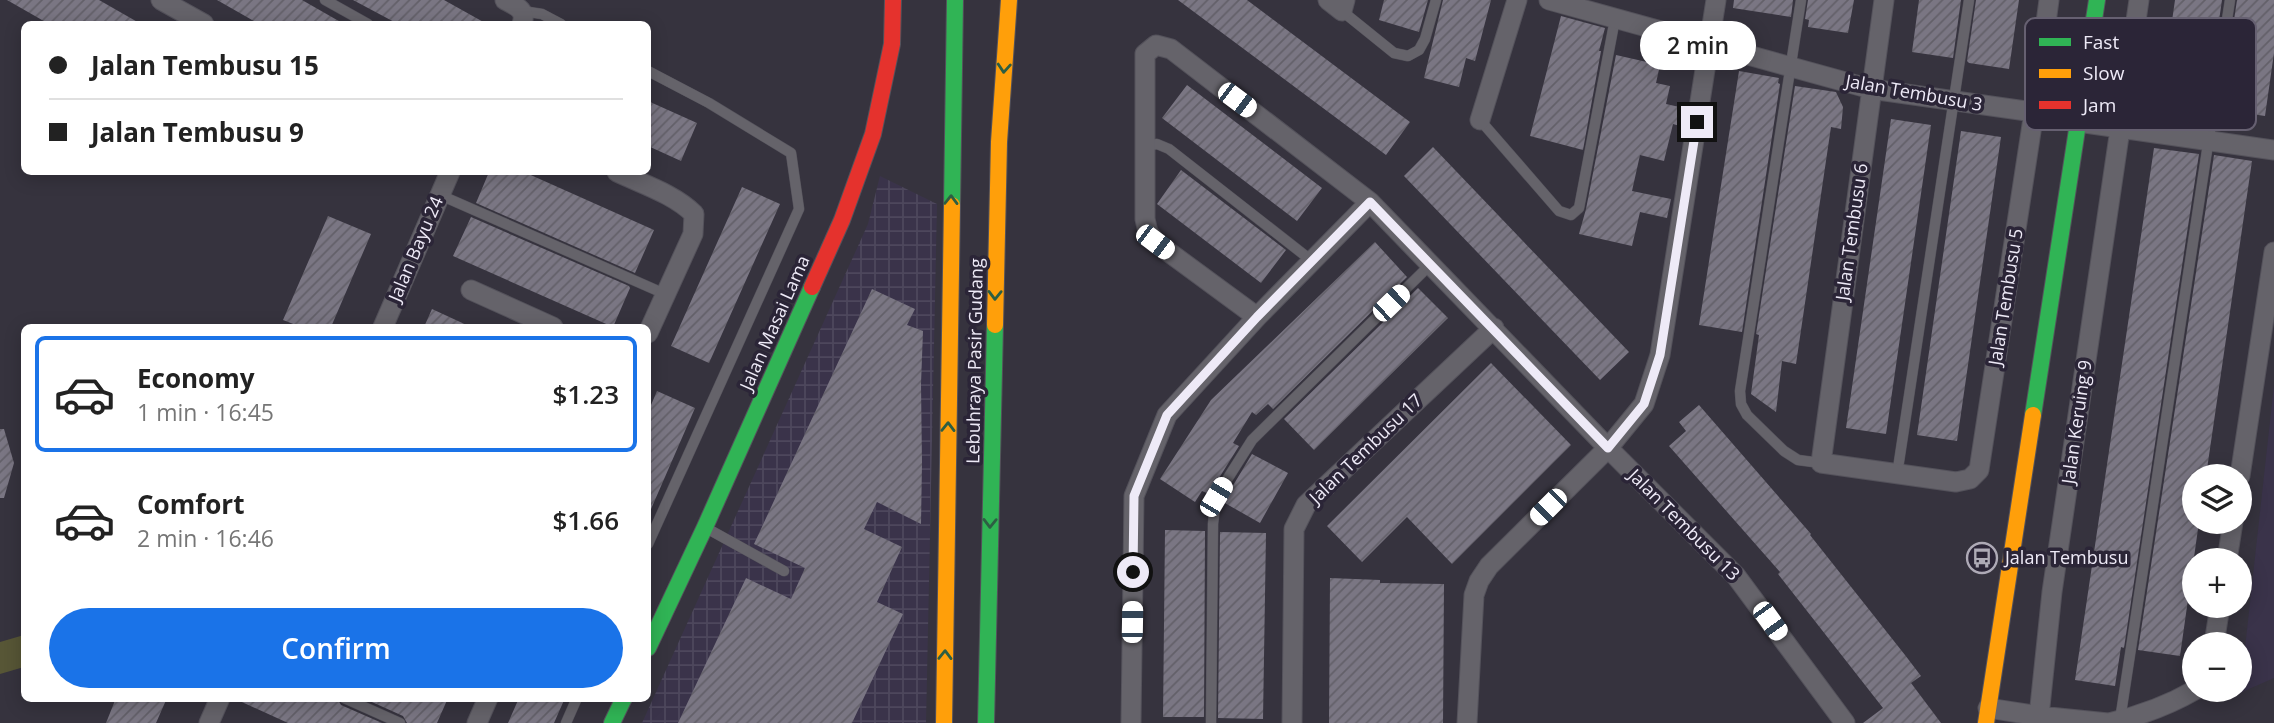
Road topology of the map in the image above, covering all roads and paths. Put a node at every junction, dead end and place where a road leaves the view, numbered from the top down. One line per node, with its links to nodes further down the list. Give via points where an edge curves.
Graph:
1 (161, 0): 24 (street)
2 (325, 0): 25 (lane)
3 (893, 0): 60 (main road, Jalan Masai Lama, via 892,44 873,134 859,175)
4 (954, 0): 78 (main road, Lebuhraya Pasir Gudang, one-way to 4)
5 (1009, 0): 79 (main road, Lebuhraya Pasir Gudang, one-way to 79, via 999,142)
6 (1436, 0): 17 (lane, via 1425,39 1419,50 1408,55 1394,53)
7 (1517, 0): 33 (street)
8 (1549, 0): 23 (street, Jalan Tembusu 3)
9 (1716, 0): 27 (street)
10 (1801, 0): 28 (lane)
11 (1884, 0): 30 (street, Jalan Tembusu 6)
12 (1969, 0): 31 (lane)
13 (2049, 0): 19 (street, Jalan Tembusu 5)
14 (2097, 0): 20 (main road)
15 (2139, 0): 21 (street, Jalan Keruing 9)
16 (2230, 0): 22 (lane)
17 (1338, 4)
18 (518, 13): 26 (lane, via 542,14)
19 (2047, 18)
20 (2094, 18)
21 (2136, 18)
22 (2227, 18)
23 (1615, 19): 27 (street, Jalan Tembusu 3); 33 (lane, via 1579,208 1571,215 1559,211)
24 (199, 21)
25 (363, 21)
26 (555, 21)
27 (1709, 45): 28 (street, Jalan Tembusu 3); 56 (street, via 1660,355 1644,404)
28 (1790, 67): 30 (street, Jalan Tembusu 3); 57 (lane, via 1741,404 1784,451 1798,460)
29 (651, 73): 61 (lane, via 791,153 799,209)
30 (1871, 89): 31 (street, Jalan Tembusu 3); 57 (street, Jalan Tembusu 6)
31 (1954, 101): 32 (street, Jalan Tembusu 3); 59 (lane)
32 (2025, 111)
33 (1480, 120)
34 (2031, 130): 59 (street, Jalan Tembusu 5, via 1979,470 1956,482)
35 (2077, 130): 70 (main road)
36 (2120, 130): 71 (street, Jalan Keruing 9, via 2052,592)
37 (2140, 130): 39 (street, Jalan Tembusu 3)
38 (2210, 130): 39 (lane)
39 (2208, 140): 41 (street, Jalan Tembusu 3); 72 (lane)
40 (1145, 146): 45 (street, Jalan Tembusu 13, via 1145,54 1156,45 1171,48); 47 (lane, via 1169,149); 51 (street, via 1148,232 1155,242)
41 (2274, 150)
42 (449, 175): 44 (street, Jalan Bayu 24)
43 (623, 175): 50 (street, via 675,199 694,214 693,234)
44 (440, 195): 50 (lane); 52 (street, Jalan Bayu 24)
45 (1370, 202): 47 (street); 48 (street, Jalan Tembusu 13)
46 (2274, 252): 58 (street)
47 (1312, 261): 51 (street)
48 (1431, 264): 55 (street, Jalan Tembusu 13); 81 (lane, via 1252,440 1216,497)
49 (471, 290): 53 (street)
50 (665, 295): 54 (street)
51 (1257, 317): 80 (street, via 1167,415 1134,496)
52 (384, 324)
53 (546, 324)
54 (651, 326)
55 (1493, 328): 56 (street, Jalan Tembusu 13); 82 (street, Jalan Tembusu 17, via 1306,505 1294,529)
56 (1608, 448): 83 (street, via 1479,581 1474,596); 84 (street, Jalan Tembusu 13, via 1737,576)
57 (1821, 463): 59 (street)
58 (2242, 464)
59 (1897, 475)
60 (705, 527): 62 (lane); 63 (main road, Jalan Masai Lama)
61 (651, 537)
62 (785, 571)
63 (651, 642)
64 (2182, 696): 72 (street)
65 (218, 702): 73 (street)
66 (353, 702): 74 (lane)
67 (486, 702): 75 (street)
68 (575, 702): 76 (lane)
69 (622, 702): 77 (main road)
70 (1987, 715): 71 (street)
71 (2039, 716): 72 (street)
72 (2112, 722)
73 (209, 723)
74 (400, 723)
75 (477, 723)
76 (566, 723)
77 (612, 723)
78 (944, 723)
79 (986, 723)
80 (1130, 723)
81 (1211, 723)
82 (1292, 723)
83 (1467, 723)
84 (1845, 723)

